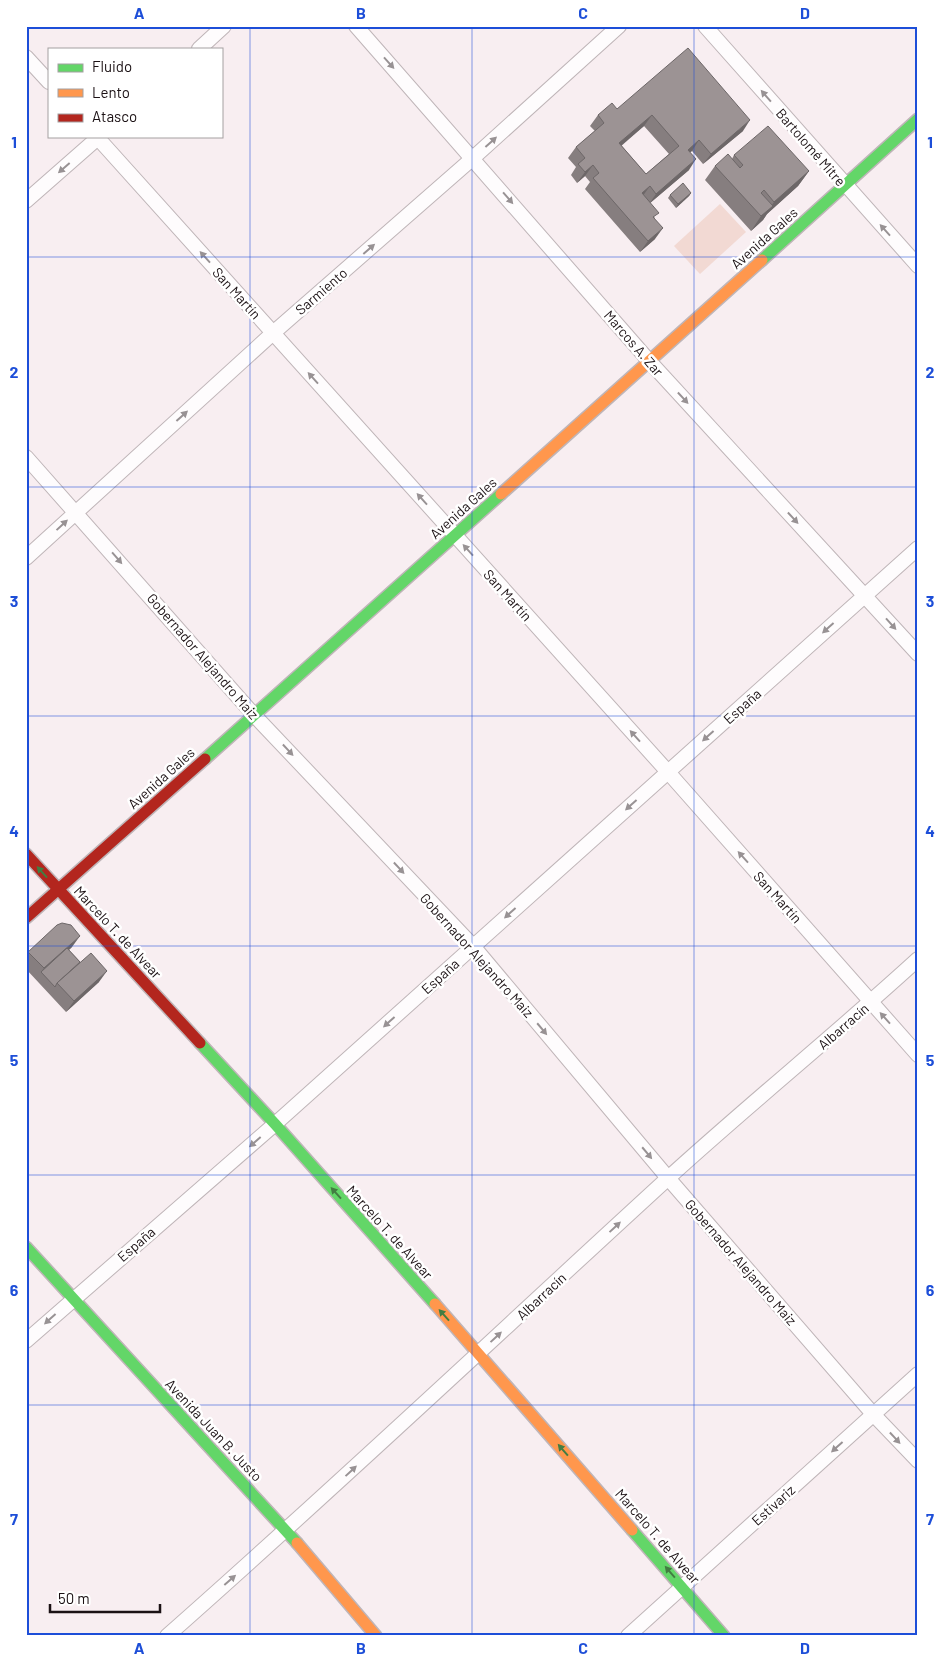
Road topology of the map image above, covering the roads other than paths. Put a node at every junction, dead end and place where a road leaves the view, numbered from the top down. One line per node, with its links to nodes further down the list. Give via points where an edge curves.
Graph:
1 (224, 26): 5 (street)
2 (356, 26): 11 (street, Marcos A. Zar, one-way to 11)
3 (619, 26): 11 (street, Sarmiento, one-way to 3)
4 (705, 26): 12 (street, Bartolomé Mitre, one-way to 4)
5 (200, 48)
6 (26, 57): 7 (street)
7 (48, 81)
8 (918, 119): 12 (main road, Avenida Gales)
9 (97, 138): 13 (street, one-way to 13)
10 (99, 138): 15 (street, San Martín, one-way to 10)
11 (473, 158): 15 (street, Sarmiento, one-way to 11); 16 (street, Marcos A. Zar, one-way to 16)
12 (844, 185): 14 (street, Bartolomé Mitre, one-way to 12); 16 (main road, Avenida Gales)
13 (26, 201)
14 (918, 266)
15 (273, 333): 18 (street, Sarmiento, one-way to 15); 19 (street, San Martín, one-way to 15)
16 (650, 362): 19 (main road, Avenida Gales); 22 (street, Marcos A. Zar, one-way to 22)
17 (26, 457): 18 (street, Gobernador Alejandro Maiz)
18 (77, 512): 21 (street, Sarmiento, one-way to 18); 24 (street, Gobernador Alejandro Maiz, one-way to 24)
19 (454, 536): 24 (main road, Avenida Gales); 25 (street, San Martín, one-way to 19)
20 (918, 548): 22 (street, España)
21 (26, 558)
22 (864, 595): 23 (street, Marcos A. Zar, one-way to 23); 25 (street, España, one-way to 25)
23 (918, 654)
24 (254, 715): 27 (main road, Avenida Gales); 29 (street, Gobernador Alejandro Maiz, one-way to 29)
25 (668, 772): 29 (street, España, one-way to 29); 31 (street, San Martín, one-way to 25)
26 (26, 854): 27 (main road, Marcelo T. de Alvear, one-way to 26)
27 (58, 889): 28 (main road, Avenida Gales); 33 (main road, Marcelo T. de Alvear)
28 (26, 918)
29 (473, 946): 33 (street, España, one-way to 33); 34 (street, Gobernador Alejandro Maiz, one-way to 34)
30 (918, 959): 31 (street, Albarracín)
31 (871, 1002): 32 (street, San Martín, one-way to 31); 34 (street, Albarracín)
32 (918, 1055)
33 (275, 1124): 36 (street, España, one-way to 36); 38 (main road, Marcelo T. de Alvear, one-way to 33)
34 (668, 1178): 38 (street, Albarracín, one-way to 34); 40 (street, Gobernador Alejandro Maiz)
35 (26, 1247): 36 (main road, Avenida Juan B. Justo)
36 (74, 1298): 37 (street, España, one-way to 37); 42 (main road, Avenida Juan B. Justo)
37 (26, 1341)
38 (478, 1353): 42 (street, Albarracín, one-way to 38); 43 (main road, Marcelo T. de Alvear, one-way to 38)
39 (918, 1374): 40 (street, Estivariz)
40 (873, 1414): 41 (street, Gobernador Alejandro Maiz, one-way to 41); 43 (street, Estivariz, one-way to 43)
41 (918, 1461)
42 (287, 1531): 44 (street, Albarracín, one-way to 42); 45 (main road, Avenida Juan B. Justo)
43 (683, 1588): 46 (street, Estivariz); 47 (main road, Marcelo T. de Alvear)
44 (167, 1636)
45 (376, 1636)
46 (628, 1636)
47 (724, 1636)

